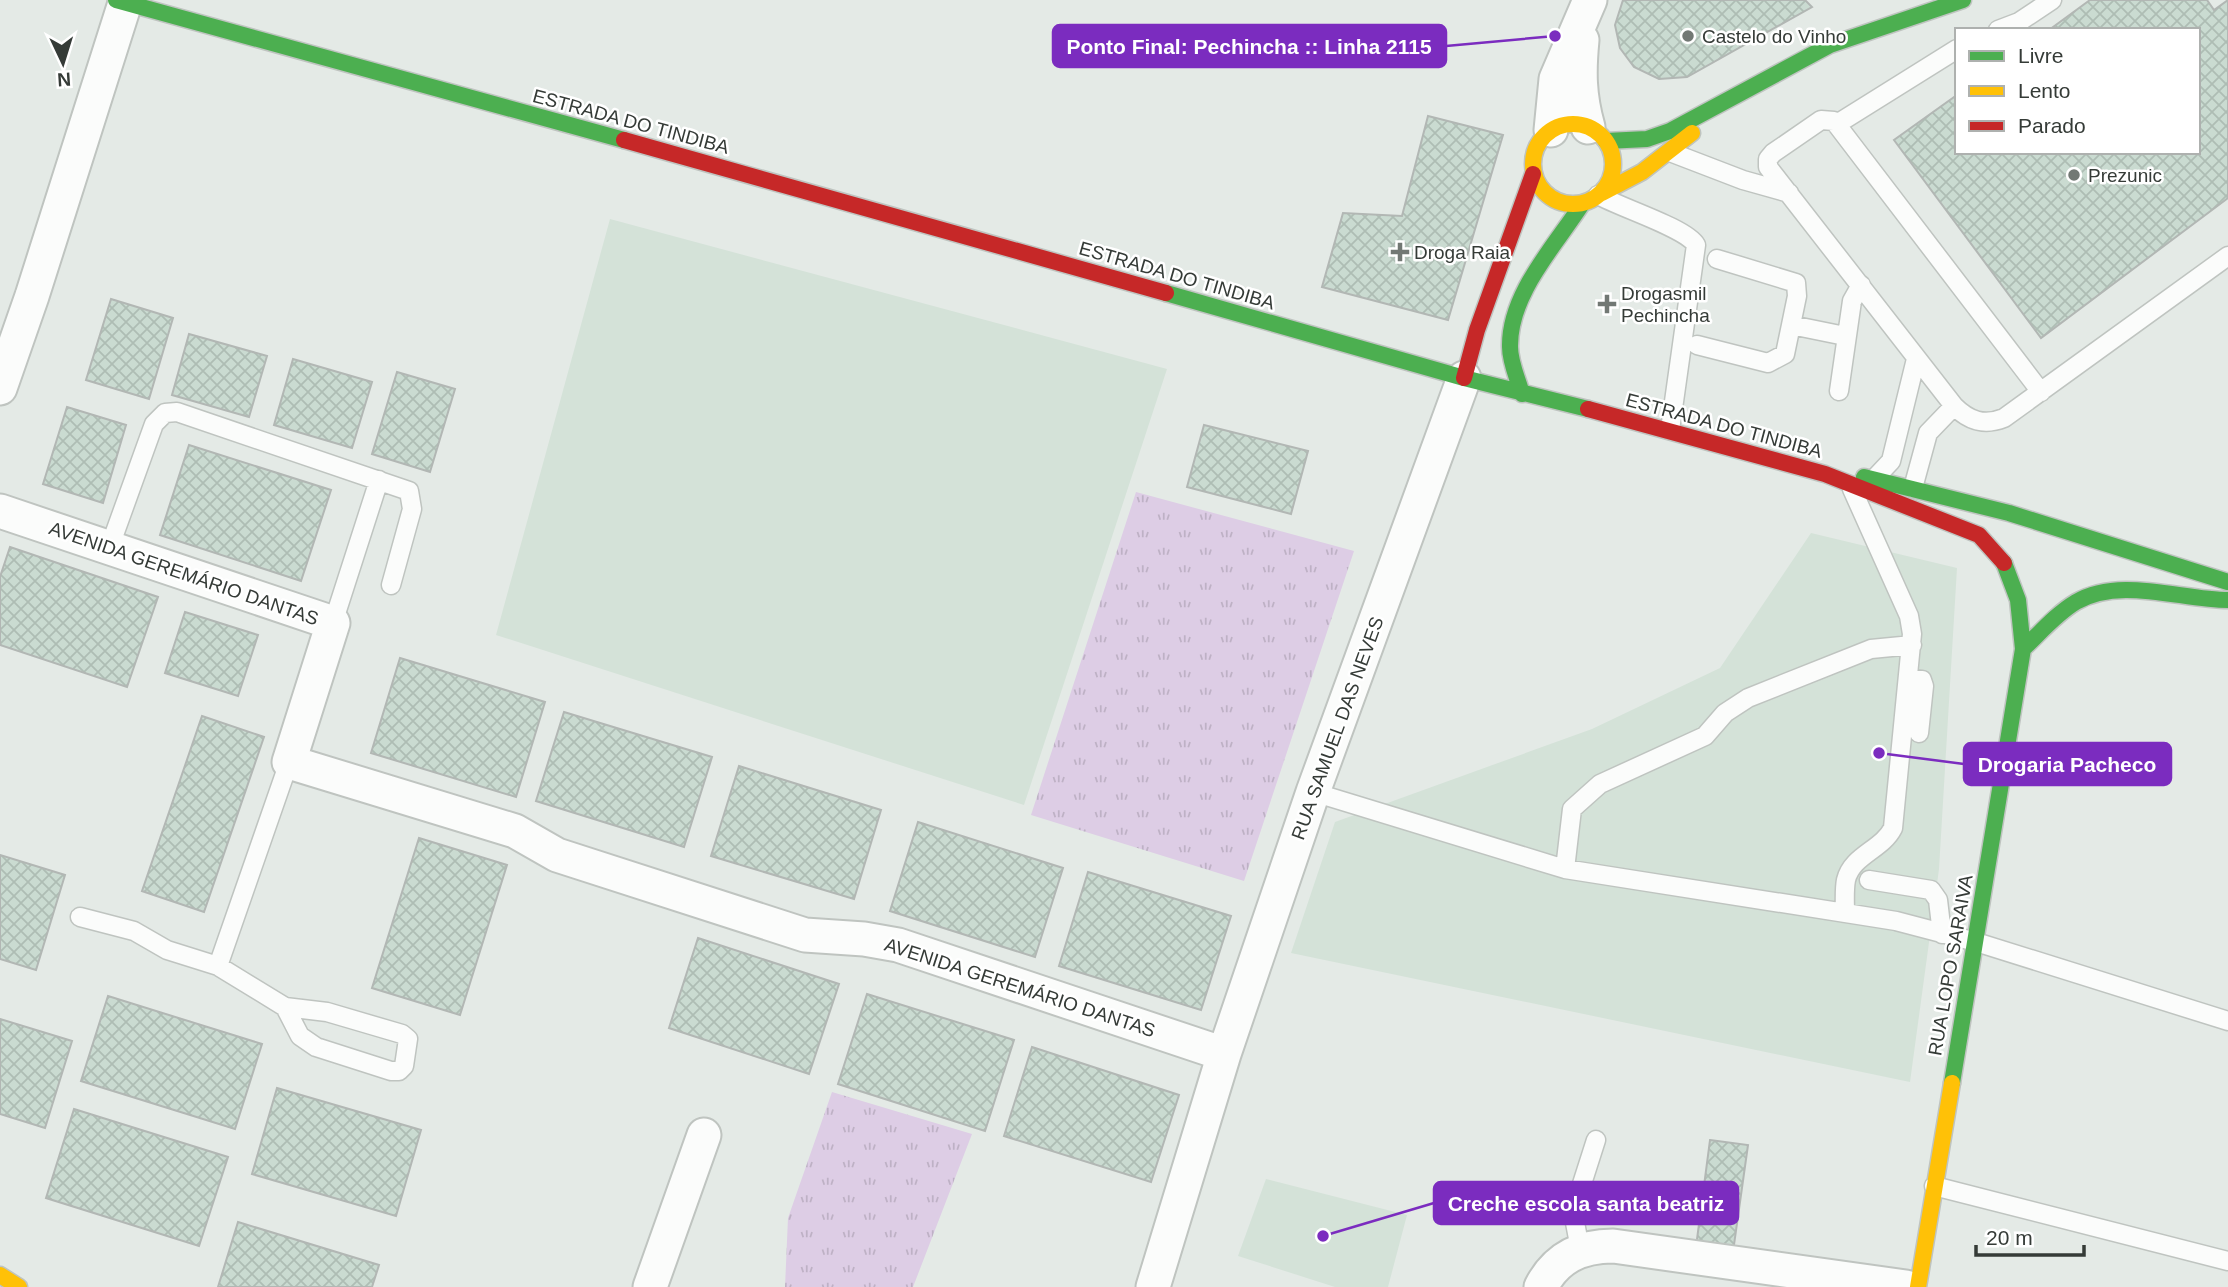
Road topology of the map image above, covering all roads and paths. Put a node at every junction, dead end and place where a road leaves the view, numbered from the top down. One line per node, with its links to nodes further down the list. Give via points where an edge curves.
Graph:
1 (1963, 0): 7 (main road, via 1830,45)
2 (2052, 0): 5 (lane)
3 (120, 1): 23 (main road, ESTRADA DO TINDIBA); 24 (street)
4 (1587, 9): 9 (street, via 1556,79); 10 (street, via 1578,78 1581,102)
5 (2003, 28)
6 (1955, 50): 8 (lane)
7 (1722, 106): 10 (main road, via 1647,139); 11 (main road)
8 (1837, 124): 13 (lane, via 1821,120 1768,159 1768,167); 26 (lane)
9 (1551, 130): 10 (main road, via 1576,124); 12 (main road, via 1538,142 1532,157)
10 (1597, 134): 14 (main road, via 1612,153 1614,167)
11 (1670, 152): 13 (lane); 14 (main road)
12 (1533, 174): 15 (main road, via 1537,185 1555,201); 23 (main road, RUA SAMUEL DAS NEVES)
13 (1788, 193): 18 (lane)
14 (1600, 194): 15 (main road); 29 (lane, via 1625,210 1683,232 1696,245)
15 (1582, 204): 27 (main road, via 1527,288 1511,325 1511,354)
16 (2228, 256): 26 (lane)
17 (1717, 258): 19 (lane, via 1796,283)
18 (1861, 285): 20 (lane, via 1852,301); 22 (lane)
19 (1791, 325): 20 (lane); 21 (lane, via 1785,354 1768,363)
20 (1845, 335): 25 (lane)
21 (1697, 345)
22 (1916, 359): 28 (lane); 31 (lane, via 1891,461)
23 (1464, 379): 27 (main road, ESTRADA DO TINDIBA); 46 (street, RUA SAMUEL DAS NEVES)
24 (0, 388)
25 (1839, 391)
26 (2041, 392): 28 (lane, via 1993,423 1966,418)
27 (1522, 394): 29 (main road, ESTRADA DO TINDIBA)
28 (1954, 406): 34 (lane, via 1928,433)
29 (1670, 430): 30 (main road, ESTRADA DO TINDIBA)
30 (1825, 474): 31 (main road, ESTRADA DO TINDIBA); 33 (main road, RUA LOPO SARAIVA)
31 (1875, 478): 34 (main road, ESTRADA DO TINDIBA)
32 (379, 480): 36 (lane, via 177,412 165,413 154,424); 38 (lane, via 409,491 412,501); 40 (lane)
33 (1849, 483): 41 (lane, via 1909,616); 42 (main road, RUA LOPO SARAIVA, via 1979,536 2000,553 2014,578 2021,605)
34 (1913, 488): 37 (main road, ESTRADA DO TINDIBA)
35 (0, 510): 36 (street, AVENIDA GEREMÁRIO DANTAS)
36 (110, 546): 40 (street, AVENIDA GEREMÁRIO DANTAS)
37 (2228, 582)
38 (391, 584)
39 (2228, 600): 42 (main road, via 2119,593 2088,596 2059,615)
40 (333, 624): 45 (street, AVENIDA GEREMÁRIO DANTAS)
41 (1912, 645): 43 (lane); 47 (lane, via 1871,649 1748,698 1725,713 1704,736 1600,784 1572,809)
42 (2023, 649): 52 (main road, RUA LOPO SARAIVA)
43 (1909, 679): 44 (lane, via 1922,680 1924,686); 49 (lane, via 1893,828 1887,841 1855,862 1846,879)
44 (1919, 733)
45 (289, 762): 53 (lane); 56 (street, AVENIDA GEREMÁRIO DANTAS, via 515,831 557,855 805,935 898,945)
46 (1312, 792): 47 (lane); 56 (street, RUA SAMUEL DAS NEVES)
47 (1565, 869): 49 (lane)
48 (1869, 880): 51 (lane, via 1931,890 1938,900)
49 (1845, 913): 51 (lane)
50 (80, 917): 53 (lane, via 134,931 167,950)
51 (1942, 934): 52 (lane)
52 (1976, 942): 55 (lane); 59 (main road, RUA LOPO SARAIVA)
53 (218, 966): 54 (lane)
54 (285, 1007): 54 (lane, via 327,1012 402,1034 408,1039 404,1066 391,1071 316,1047 300,1036)
55 (2228, 1021)
56 (1224, 1054): 65 (street, RUA SAMUEL DAS NEVES)
57 (704, 1135): 64 (street)
58 (1596, 1140): 60 (lane, via 1573,1212)
59 (1934, 1186): 61 (lane); 68 (main road, RUA LOPO SARAIVA)
60 (1580, 1249): 66 (street, via 1556,1265); 67 (street, via 1613,1246)
61 (2228, 1261)
62 (0, 1275): 63 (main road)
63 (19, 1287)
64 (650, 1287)
65 (1153, 1287)
66 (1541, 1287)
67 (1906, 1287)
68 (1918, 1287)

